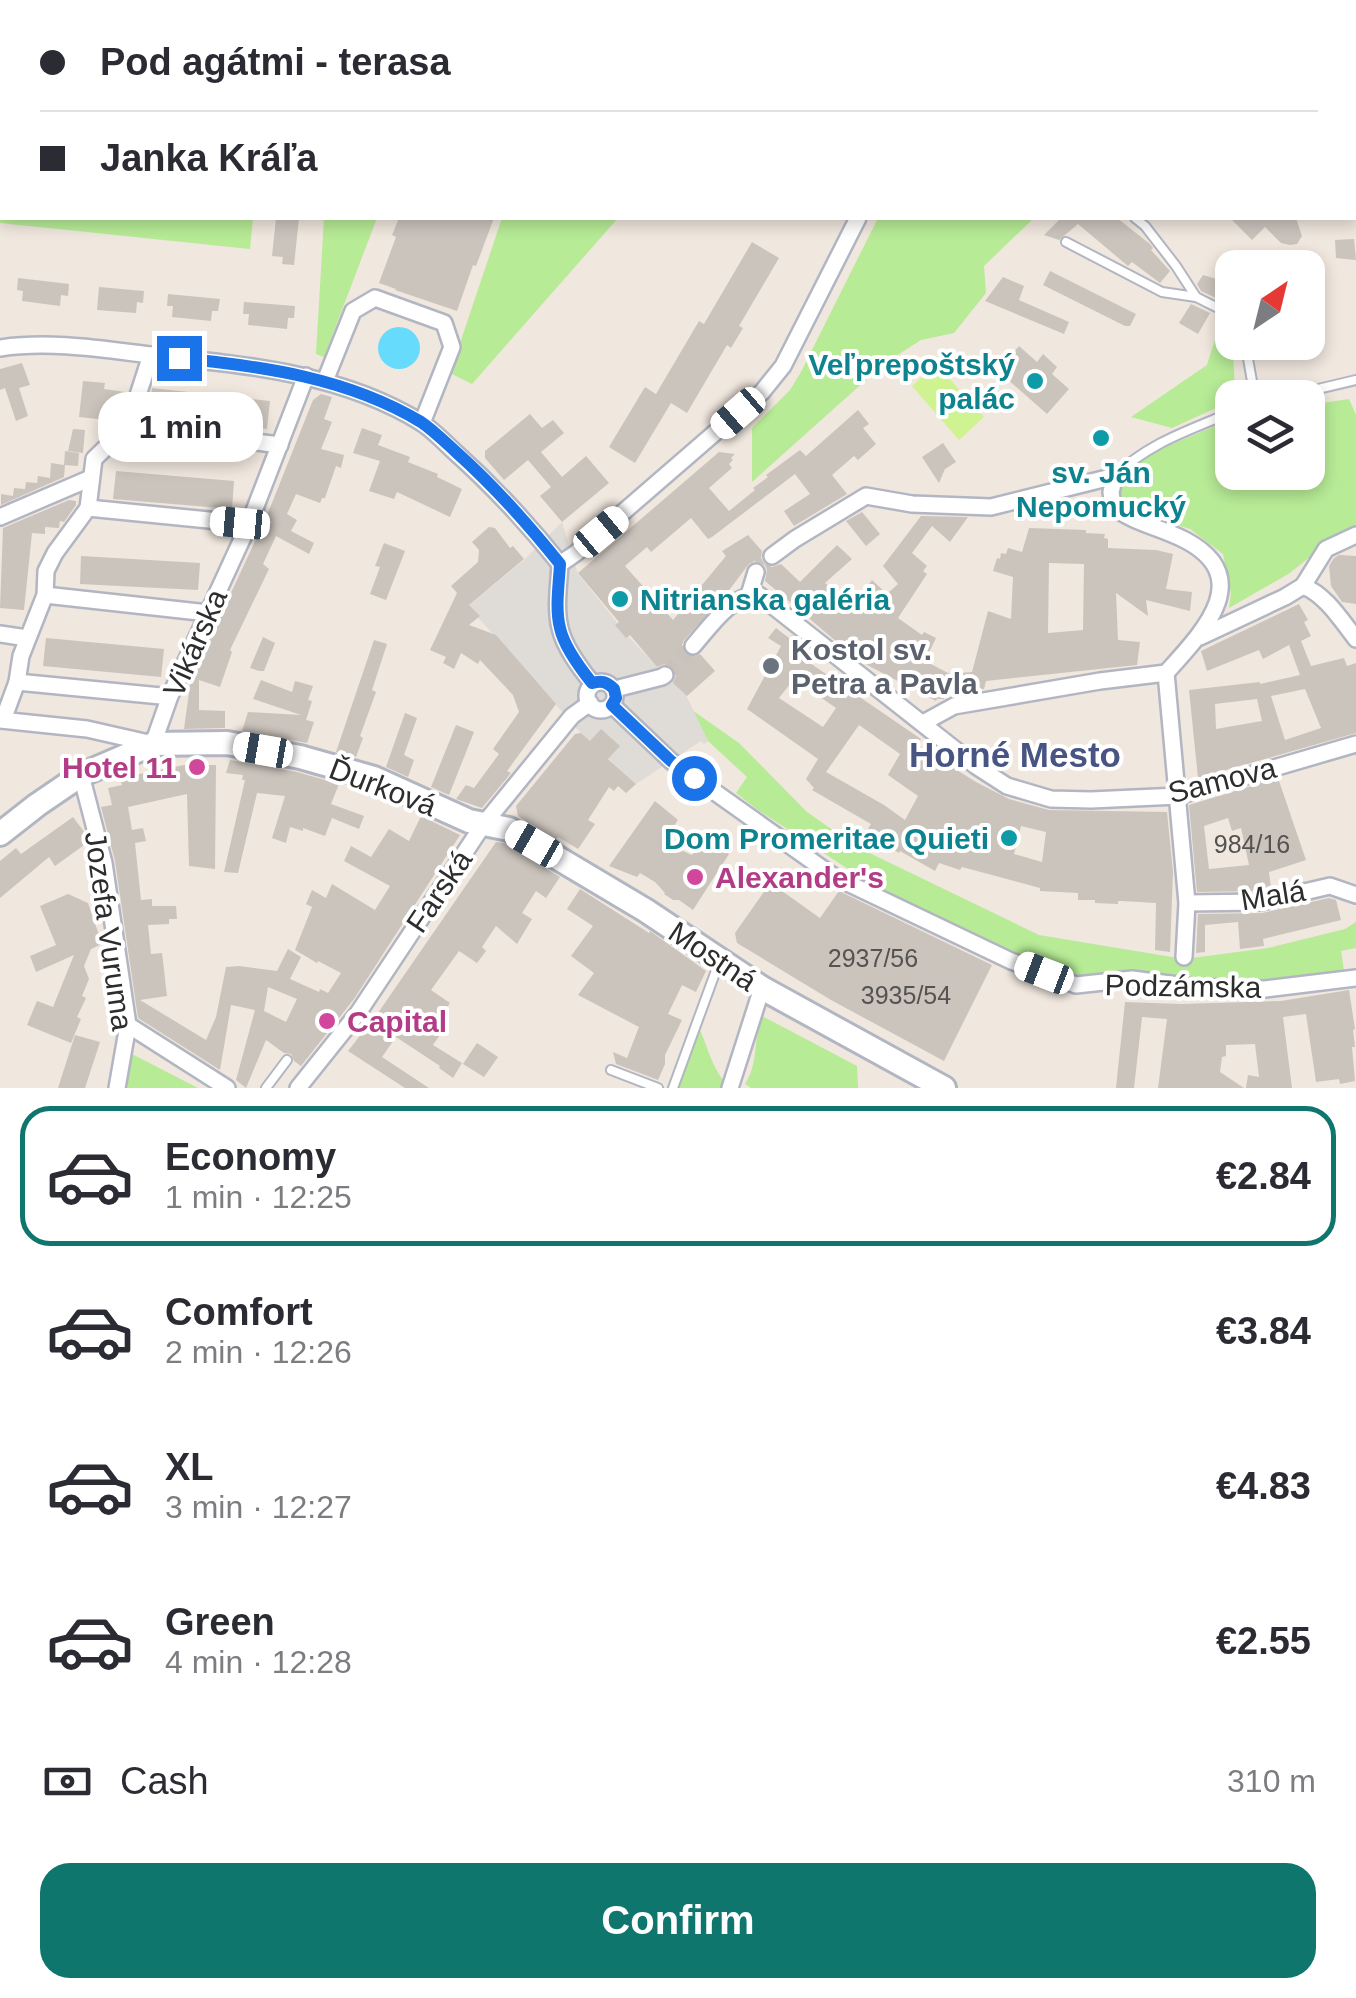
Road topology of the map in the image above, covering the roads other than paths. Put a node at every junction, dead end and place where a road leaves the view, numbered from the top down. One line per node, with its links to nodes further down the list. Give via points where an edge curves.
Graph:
1 (857, 220): 23 (street, via 762,392)
2 (1138, 220): 4 (lane)
3 (1066, 242): 4 (lane, via 1162,292)
4 (1196, 296): 5 (lane)
5 (1215, 306)
6 (0, 348): 7 (street)
7 (150, 354): 8 (street); 14 (street)
8 (306, 376): 10 (street); 15 (street, Vikárska)
9 (1356, 380): 11 (lane)
10 (325, 381): 13 (street); 13 (street, via 353,311 376,298 444,323 452,346)
11 (1325, 387)
12 (1215, 419): 16 (lane, via 1156,444)
13 (422, 423): 23 (street, via 485,479)
14 (128, 426): 15 (street); 17 (street, via 94,459)
15 (280, 445): 20 (street, Vikárska)
16 (1115, 476): 22 (street, via 991,507 866,496); 31 (street, via 1113,507 1182,538 1213,561 1220,595)
17 (91, 478): 18 (street); 19 (street)
18 (88, 508): 20 (street); 26 (street, via 46,571)
19 (0, 517)
20 (249, 524): 28 (street, Vikárska)
21 (1356, 535): 25 (street, via 1326,549)
22 (772, 556)
23 (560, 564): 37 (street, via 560,630)
24 (756, 572): 27 (street)
25 (1303, 586): 31 (street); 32 (street)
26 (45, 595): 28 (street); 30 (street)
27 (749, 595): 33 (street); 42 (street, Samova, via 766,600)
28 (208, 613): 44 (street, Vikárska)
29 (0, 634): 30 (street)
30 (27, 638): 36 (street)
31 (1198, 638): 34 (street)
32 (1356, 639)
33 (693, 646)
34 (1166, 673): 42 (street, via 954,706); 48 (street)
35 (665, 674): 39 (street)
36 (16, 682): 38 (street); 41 (street)
37 (592, 683): 39 (street, via 607,682); 40 (street)
38 (160, 696)
39 (613, 697): 40 (street, via 600,711); 55 (street, Podzámska, via 671,761 833,876 1076,986 1132,979 1265,989)
40 (590, 703): 49 (street, Farská, via 572,716)
41 (1, 720): 43 (street)
42 (923, 723): 48 (street, Samova, via 1007,786 1052,798)
43 (102, 732): 44 (street); 46 (street)
44 (153, 744): 46 (street, Ďurková); 49 (street, Ďurková, via 227,743 300,757 374,778)
45 (1356, 744): 48 (street, Samova)
46 (106, 764): 47 (street, Ďurková)
47 (81, 775): 50 (street, Ďurková); 57 (street, Jozefa Vuruma, via 104,863)
48 (1178, 796): 52 (street)
49 (484, 825): 54 (street, Mostná, via 509,829 582,870); 63 (street, Farská, via 358,1014)
50 (0, 834)
51 (1356, 895): 52 (street, Malá, via 1330,886 1260,902)
52 (1187, 904): 53 (street)
53 (1184, 957)
54 (719, 960): 56 (street, Mostná); 65 (lane)
55 (1356, 978)
56 (762, 988): 66 (street); 67 (street, Mostná)
57 (128, 1025): 60 (street, Jozefa Vuruma); 61 (street)
58 (287, 1060): 62 (lane)
59 (611, 1070): 64 (lane)
60 (118, 1088)
61 (227, 1088)
62 (266, 1088)
63 (298, 1088)
64 (658, 1088)
65 (673, 1088)
66 (730, 1088)
67 (944, 1088)

